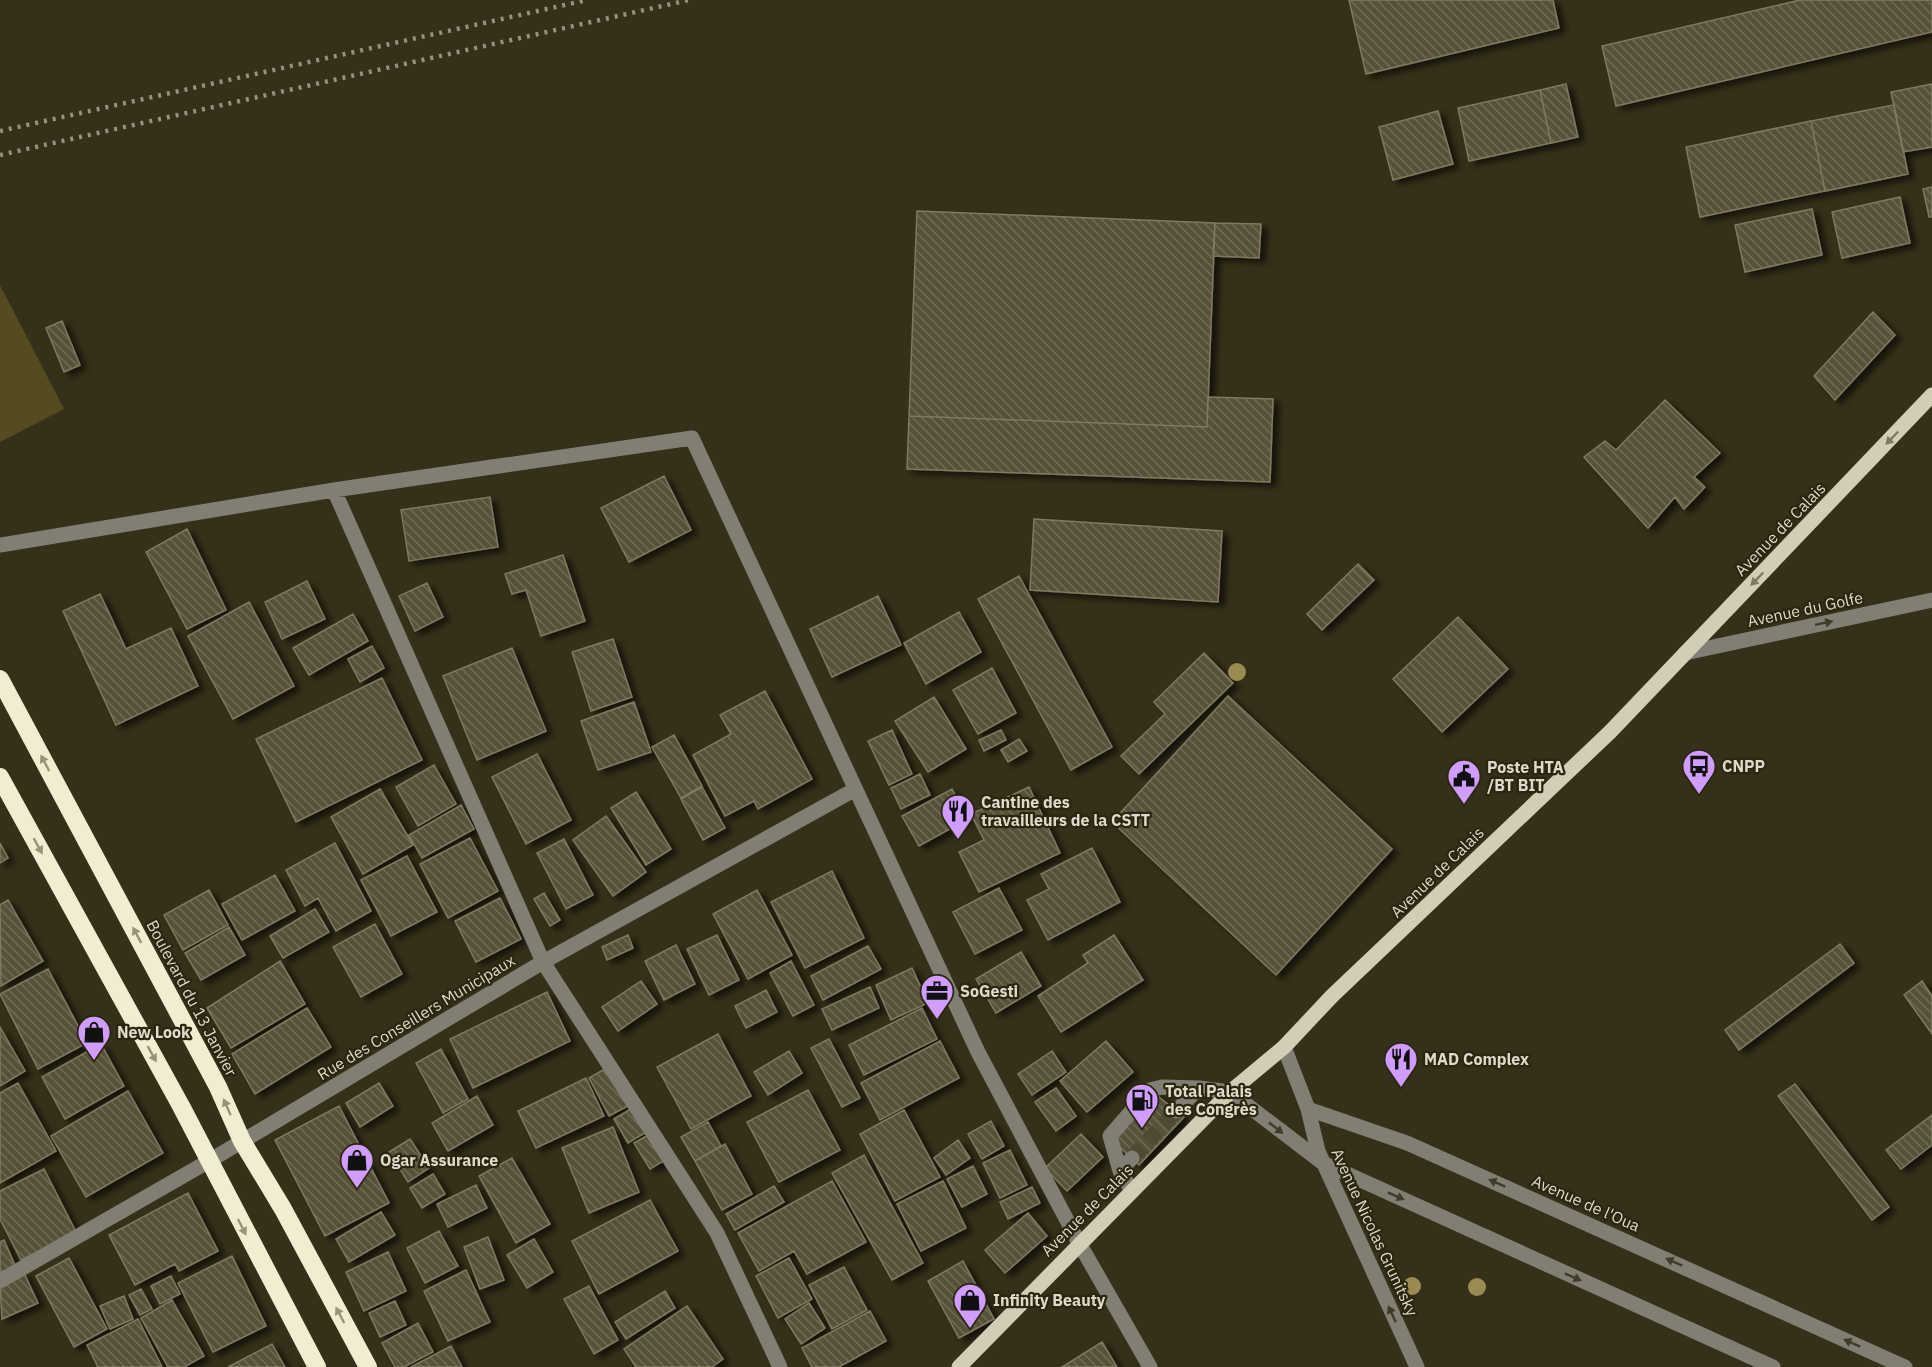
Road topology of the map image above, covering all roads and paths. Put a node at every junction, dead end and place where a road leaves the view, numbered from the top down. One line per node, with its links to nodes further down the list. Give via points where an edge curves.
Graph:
1 (1932, 395): 5 (main road, Avenue de Calais, one-way to 5)
2 (334, 490): 3 (street); 8 (street, via 692,438); 9 (street)
3 (0, 545)
4 (1932, 600): 5 (street, Avenue du Golfe, one-way to 4)
5 (1685, 653): 10 (main road, Avenue de Calais, via 1610,732 1332,996)
6 (0, 679): 15 (highway, Boulevard du 13 Janvier, one-way to 6, via 218,1087)
7 (0, 777): 17 (highway, one-way to 17)
8 (854, 790): 9 (street, Rue des Conseillers Municipaux); 21 (street, via 978,1052)
9 (543, 962): 15 (street, Rue des Conseillers Municipaux); 25 (street, via 717,1233)
10 (1284, 1047): 12 (main road, Avenue de Calais); 13 (street)
11 (1206, 1088): 12 (street); 14 (street); 19 (street, via 1150,1090 1110,1136)
12 (1230, 1092): 18 (street, one-way to 18); 20 (main road, Avenue de Calais)
13 (1308, 1108): 18 (street, Avenue Nicolas Grunitsky); 30 (street, Avenue de l'Oua, one-way to 13, via 1407,1143)
14 (1176, 1110)
15 (242, 1141): 17 (street, Rue des Conseillers Municipaux); 24 (highway, Boulevard du 13 Janvier, one-way to 15)
16 (1132, 1158): 19 (street)
17 (209, 1161): 22 (street, Rue des Conseillers Municipaux); 23 (highway, one-way to 23)
18 (1323, 1163): 28 (street, Avenue Nicolas Grunitsky, one-way to 18); 29 (street, one-way to 29)
19 (1120, 1170): 20 (street)
20 (1132, 1191): 21 (main road, Avenue de Calais)
21 (1079, 1243): 26 (main road, Avenue de Calais); 27 (street)
22 (0, 1281)
23 (317, 1367)
24 (368, 1367)
25 (780, 1367)
26 (959, 1367)
27 (1150, 1367)
28 (1417, 1367)
29 (1773, 1367)
30 (1905, 1367)

